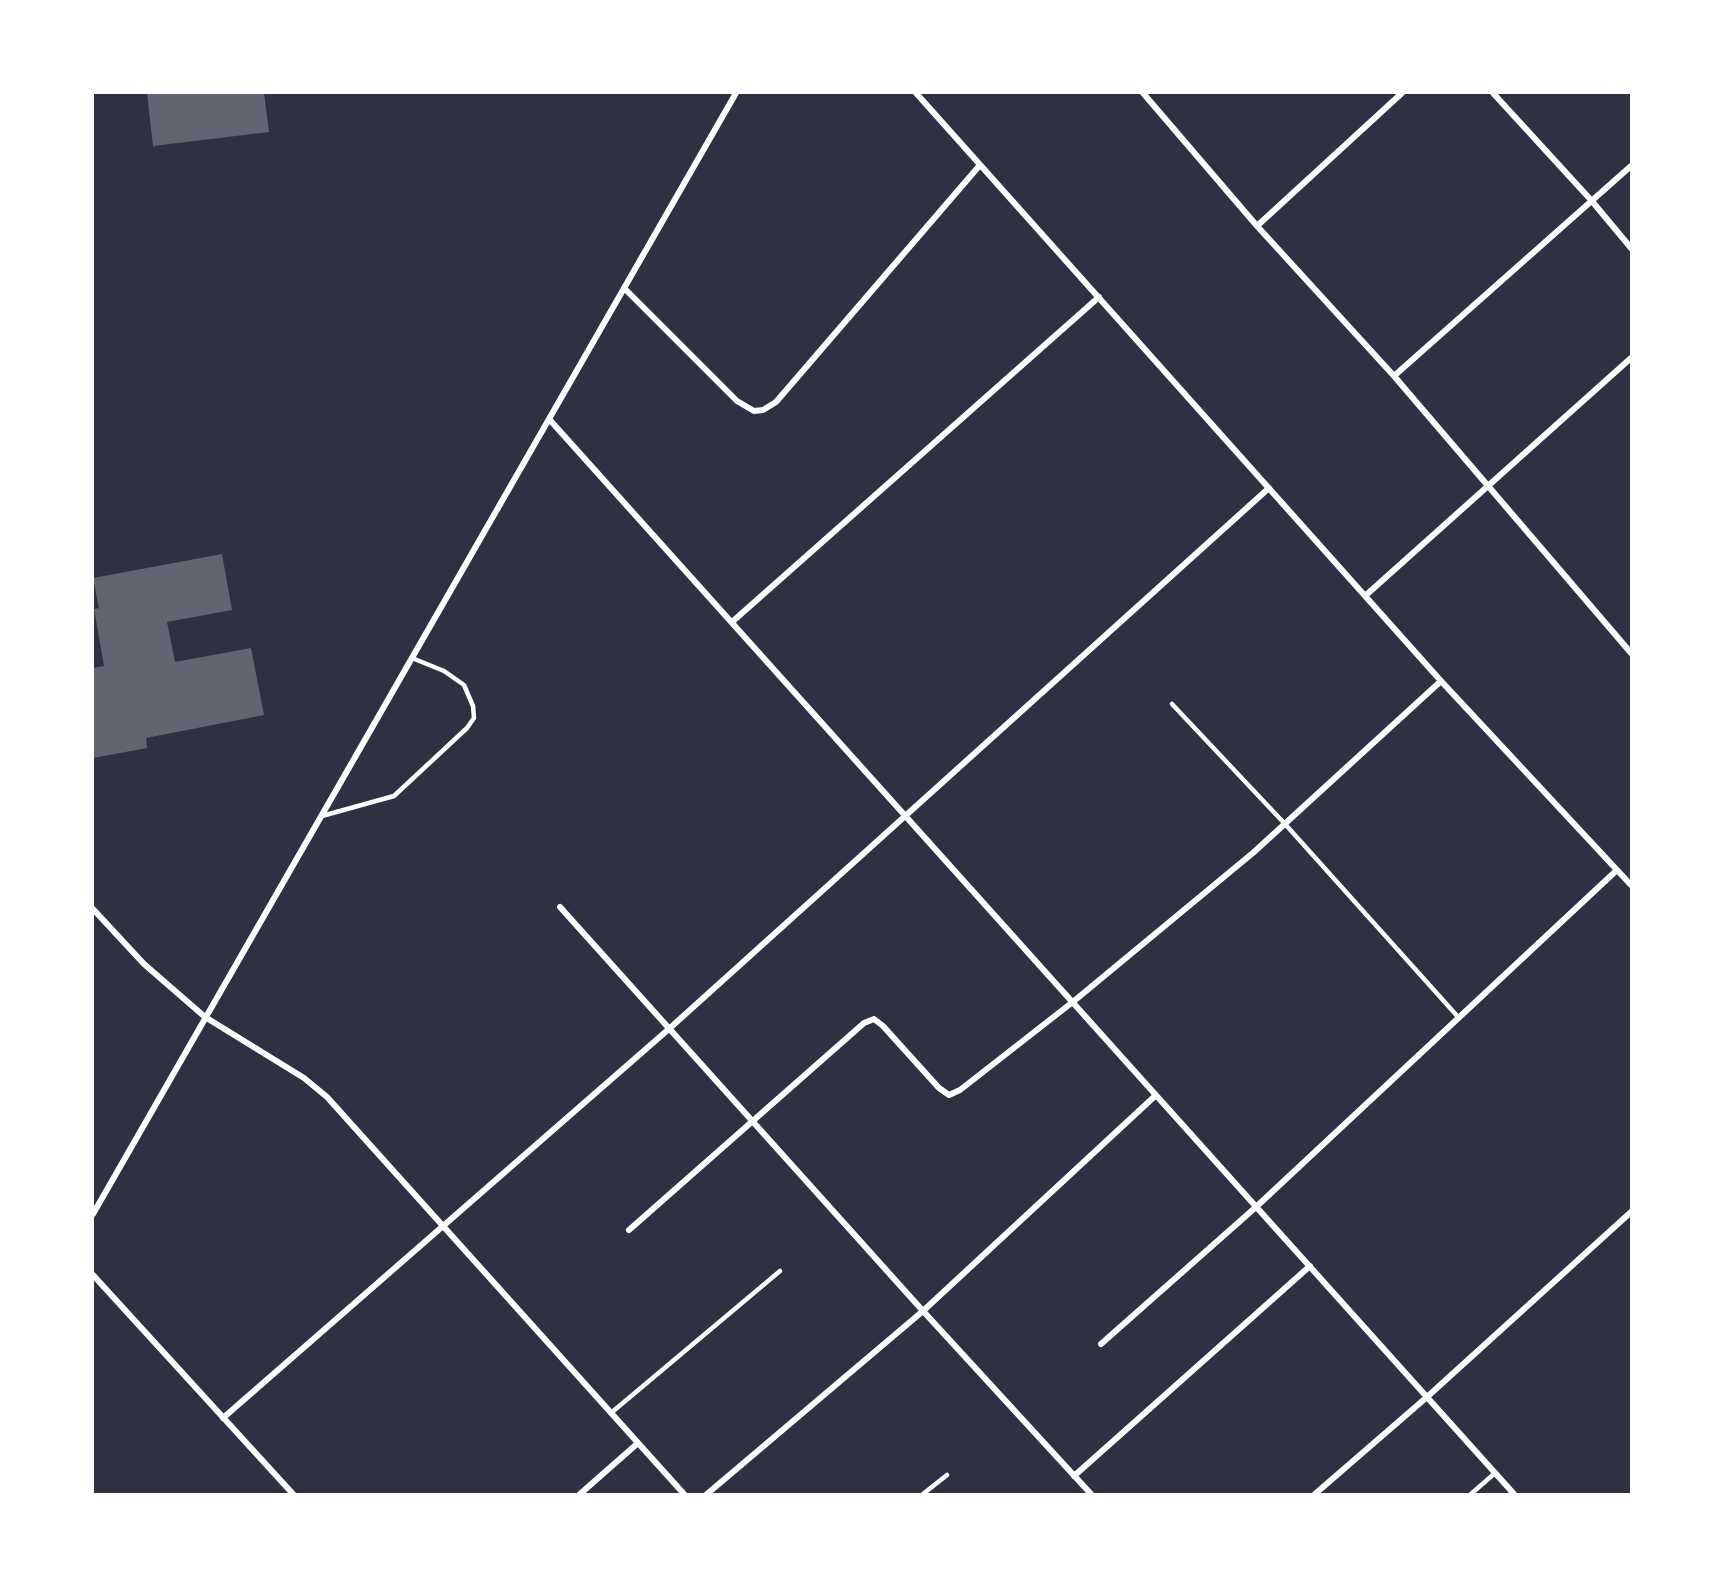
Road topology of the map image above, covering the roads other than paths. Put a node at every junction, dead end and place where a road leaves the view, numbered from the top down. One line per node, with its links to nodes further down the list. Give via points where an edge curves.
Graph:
1 (736, 93): 11 (street)
2 (916, 93): 6 (street)
3 (1143, 93): 9 (street)
4 (1402, 93): 9 (street)
5 (1493, 93): 8 (street)
6 (980, 165): 11 (street, via 777,402 763,410 754,411 737,401); 12 (street)
7 (1631, 166): 8 (street)
8 (1591, 200): 10 (street); 14 (street)
9 (1257, 226): 14 (street)
10 (1631, 248)
11 (624, 288): 15 (street)
12 (1099, 297): 17 (street); 19 (street)
13 (1631, 358): 16 (street)
14 (1394, 376): 16 (street)
15 (549, 419): 19 (street); 21 (street)
16 (1487, 486): 18 (street); 20 (street)
17 (1269, 488): 18 (street); 24 (street)
18 (1365, 596): 22 (street)
19 (732, 622): 24 (street)
20 (1631, 653)
21 (412, 658): 25 (street); 25 (lane, via 444,671 464,685 474,718 394,795)
22 (1441, 681): 26 (street); 27 (street)
23 (1172, 704): 26 (lane)
24 (906, 815): 31 (street); 34 (street)
25 (322, 816): 32 (street)
26 (1285, 824): 31 (street); 33 (lane)
27 (1617, 870): 28 (street); 33 (street)
28 (1631, 885)
29 (560, 907): 34 (street)
30 (93, 909): 32 (street, via 144,964)
31 (1074, 1001): 35 (street); 36 (street, via 949,1095 874,1019 864,1023)
32 (205, 1017): 39 (street); 40 (street, via 304,1078 327,1097)
33 (1459, 1018): 37 (street)
34 (670, 1028): 36 (street); 40 (street)
35 (1155, 1096): 37 (street); 45 (street)
36 (753, 1122): 41 (street); 45 (street)
37 (1256, 1207): 42 (street); 46 (street)
38 (1631, 1212): 47 (street)
39 (93, 1214)
40 (444, 1226): 48 (street); 49 (street)
41 (629, 1230)
42 (1310, 1266): 47 (street); 53 (street)
43 (780, 1271): 48 (lane)
44 (93, 1275): 49 (street)
45 (923, 1311): 53 (street); 57 (street)
46 (1101, 1344)
47 (1427, 1397): 51 (street); 60 (street)
48 (611, 1413): 50 (street)
49 (223, 1418): 54 (street)
50 (639, 1443): 55 (street); 56 (street)
51 (1495, 1473): 61 (lane); 62 (street)
52 (946, 1475): 58 (lane)
53 (1074, 1476): 59 (street)
54 (292, 1494)
55 (580, 1494)
56 (684, 1494)
57 (707, 1494)
58 (923, 1494)
59 (1090, 1494)
60 (1315, 1494)
61 (1471, 1494)
62 (1514, 1494)

